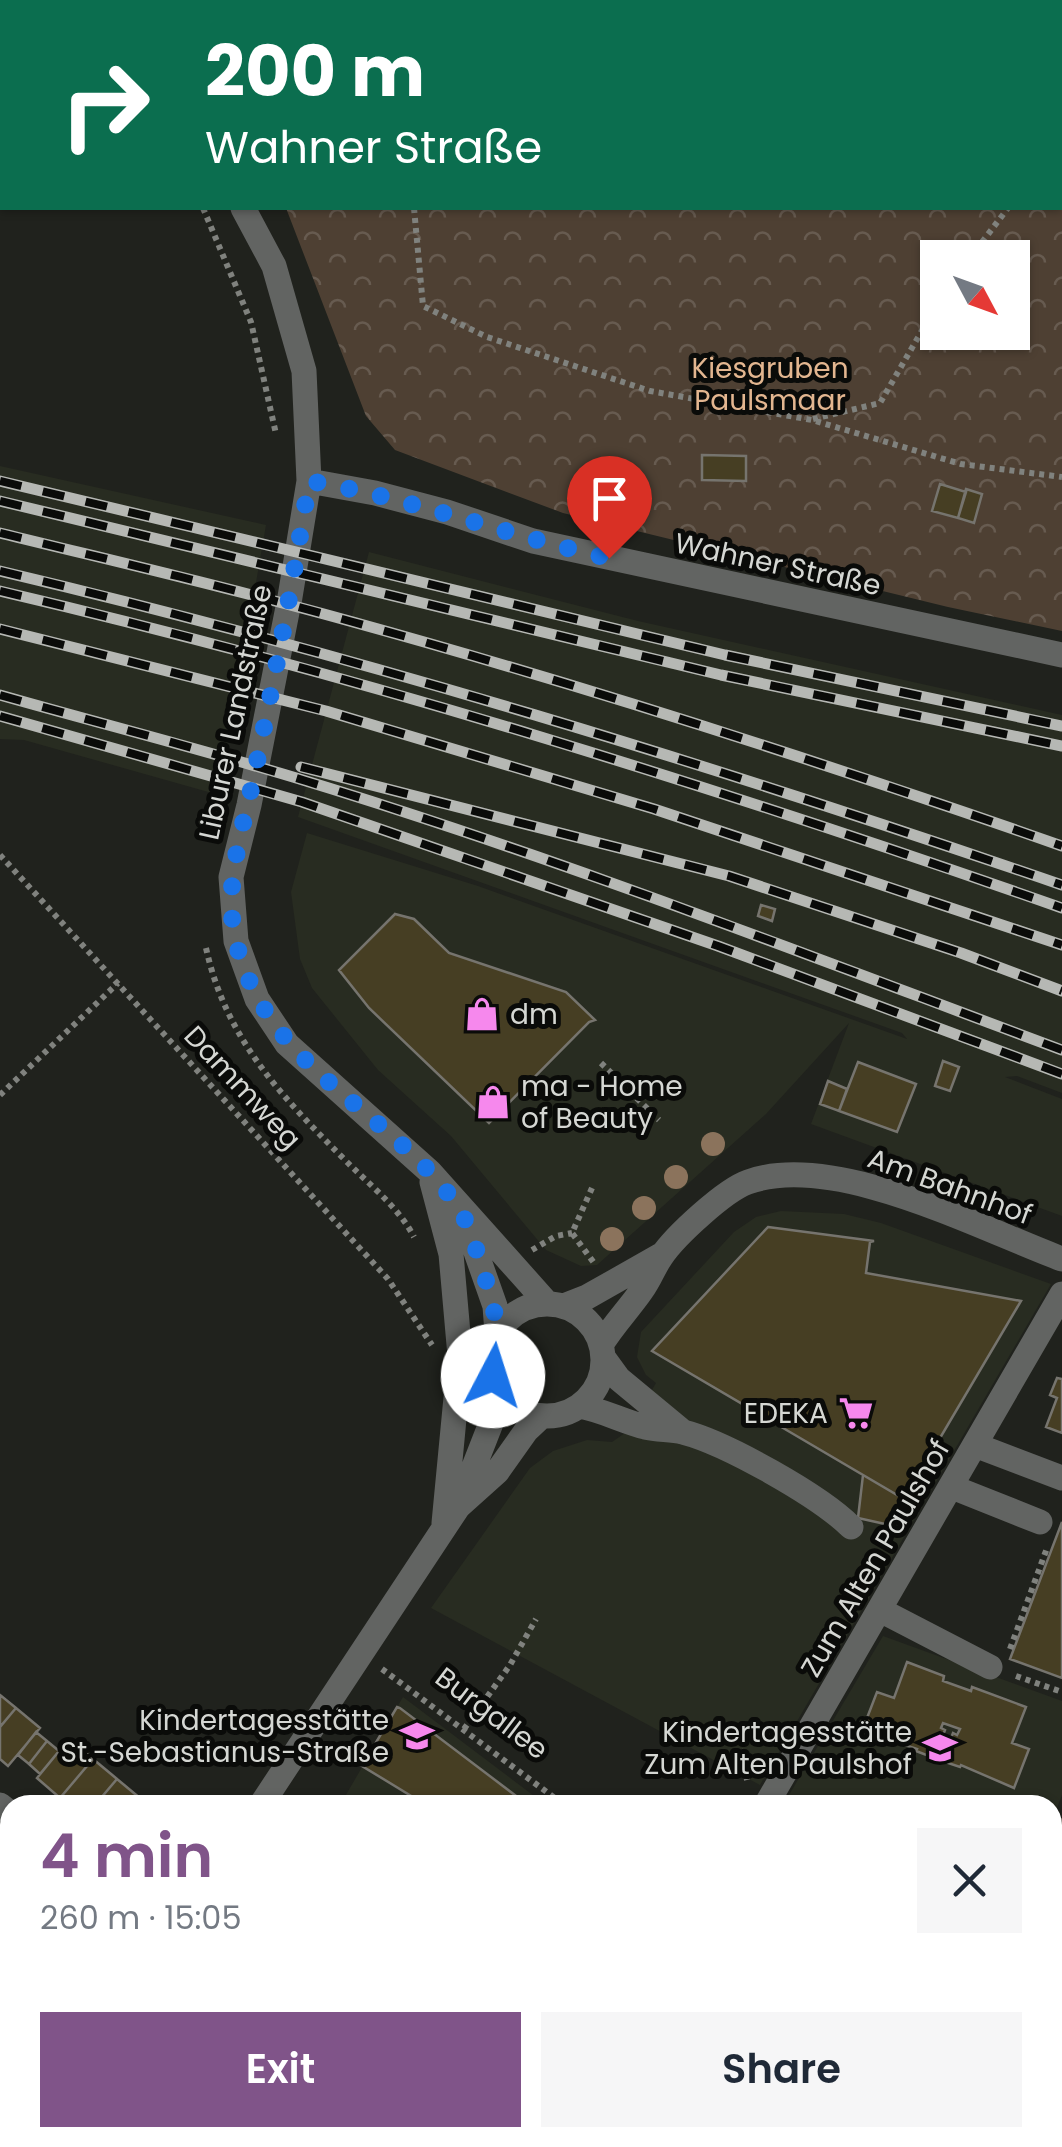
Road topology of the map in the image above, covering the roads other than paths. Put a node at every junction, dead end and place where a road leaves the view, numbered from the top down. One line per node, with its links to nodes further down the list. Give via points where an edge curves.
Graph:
1 (244, 210): 2 (street, Liburer Landstraße, via 274,266 304,371)
2 (309, 481): 3 (street, Wahner Straße, via 411,502 532,541); 4 (street, Liburer Landstraße, via 231,877 236,940 258,999 287,1044)
3 (1062, 654)
4 (430, 1172): 5 (street, Liburer Landstraße); 20 (street, via 451,1254 460,1356)
5 (463, 1213): 9 (street, Liburer Landstraße); 10 (street, Liburer Landstraße, via 496,1306)
6 (663, 1254): 7 (street, Am Bahnhof, via 746,1182 798,1174 876,1187); 9 (street, Am Bahnhof, via 587,1297); 12 (street, Am Bahnhof)
7 (1062, 1259)
8 (1062, 1294): 11 (street, Zum Alten Paulshof)
9 (555, 1305): 10 (street, via 518,1312); 12 (street, via 586,1320)
10 (497, 1332): 13 (street, via 491,1364)
11 (1051, 1338): 17 (street, Zum Alten Paulshof)
12 (602, 1351): 14 (street, via 600,1380); 16 (street, via 619,1379)
13 (498, 1387): 15 (street, via 515,1406); 20 (street, via 495,1412)
14 (579, 1406): 15 (street); 16 (street)
15 (542, 1416): 20 (street)
16 (682, 1432): 21 (street, via 798,1488)
17 (975, 1445): 18 (street, Zum Alten Paulshof); 19 (street, Zum Alten Paulshof)
18 (1062, 1478)
19 (952, 1487): 22 (street); 23 (street, Zum Alten Paulshof)
20 (451, 1518): 25 (street)
21 (851, 1526)
22 (1044, 1534)
23 (880, 1610): 24 (street); 26 (street, Zum Alten Paulshof)
24 (996, 1669)
25 (268, 1795)
26 (773, 1795)

